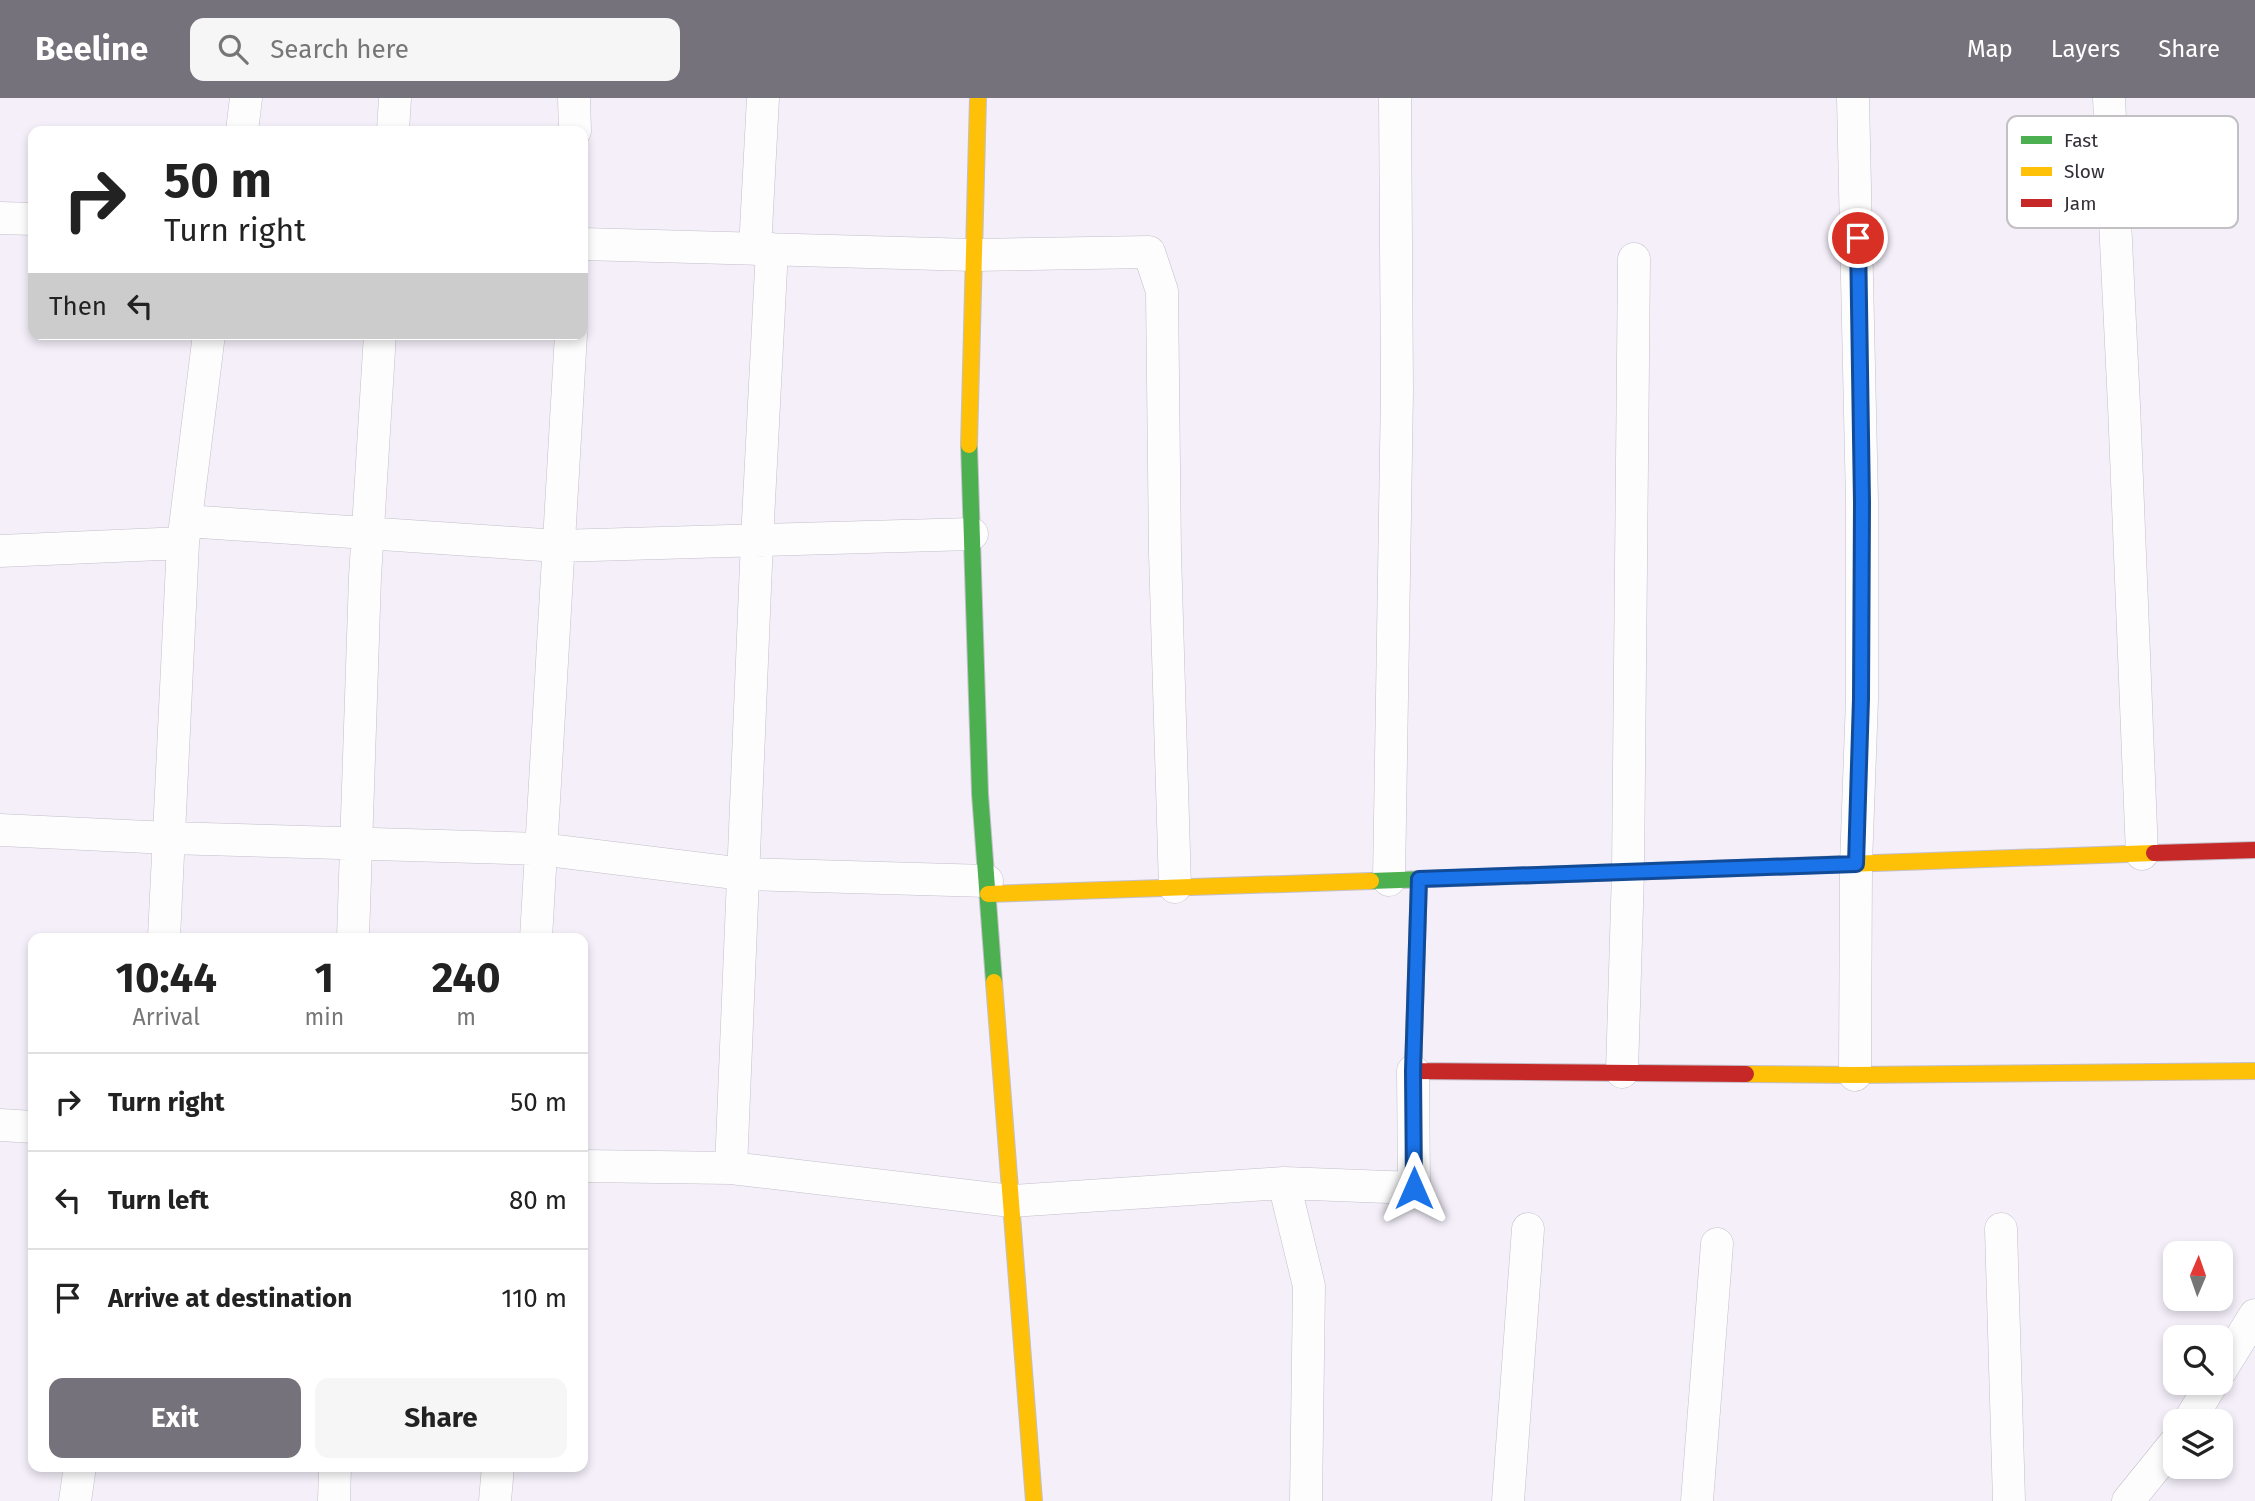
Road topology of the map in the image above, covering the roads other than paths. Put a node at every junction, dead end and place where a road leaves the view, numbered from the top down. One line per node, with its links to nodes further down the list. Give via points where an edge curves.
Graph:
1 (246, 98): 10 (street)
2 (395, 98): 11 (street)
3 (574, 98): 12 (street)
4 (763, 98): 17 (street)
5 (978, 98): 18 (street)
6 (1395, 98): 38 (street)
7 (1853, 98): 35 (street, via 1862,502)
8 (2109, 98): 9 (street)
9 (2110, 116)
10 (243, 126)
11 (393, 126)
12 (575, 126)
13 (0, 218): 14 (street)
14 (28, 219)
15 (2115, 228): 34 (street)
16 (588, 244): 17 (street)
17 (764, 249): 18 (street); 26 (street)
18 (973, 254): 25 (street); 39 (street, via 1149,252 1162,291)
19 (1634, 259): 36 (street)
20 (208, 340): 23 (street)
21 (380, 340): 24 (street)
22 (570, 340): 27 (street)
23 (184, 532): 24 (street); 28 (street); 30 (street)
24 (368, 532): 27 (street); 31 (street)
25 (972, 534): 26 (street); 40 (street)
26 (757, 540): 27 (street); 37 (street)
27 (558, 546): 32 (street)
28 (0, 551)
29 (0, 830): 30 (street)
30 (169, 838): 31 (street); 41 (street)
31 (356, 843): 32 (street); 42 (street)
32 (540, 849): 37 (street); 43 (street)
33 (2255, 850): 34 (street)
34 (2142, 854): 35 (street)
35 (1856, 864): 36 (street); 47 (street)
36 (1628, 872): 38 (street); 46 (street)
37 (743, 874): 40 (street); 51 (street)
38 (1404, 880): 39 (street); 44 (street)
39 (1175, 887): 40 (street)
40 (987, 888): 53 (street)
41 (164, 933)
42 (353, 933)
43 (536, 933)
44 (1413, 1071): 46 (street); 52 (street, via 1414,1188)
45 (2255, 1071): 47 (street)
46 (1622, 1072): 47 (street)
47 (1854, 1075)
48 (0, 1125): 49 (street)
49 (28, 1128)
50 (588, 1166): 51 (street)
51 (732, 1168): 53 (street)
52 (1284, 1183): 53 (street); 67 (street, via 1309,1286)
53 (1011, 1201): 66 (street)
54 (1528, 1229): 68 (street)
55 (2001, 1229): 70 (street)
56 (1717, 1244): 69 (street)
57 (2255, 1315): 58 (street)
58 (2233, 1351)
59 (2163, 1458): 71 (street)
60 (79, 1472): 63 (street)
61 (335, 1472): 64 (street)
62 (497, 1472): 65 (street)
63 (75, 1501)
64 (334, 1501)
65 (495, 1501)
66 (1034, 1501)
67 (1306, 1501)
68 (1508, 1501)
69 (1697, 1501)
70 (2009, 1501)
71 (2128, 1501)

